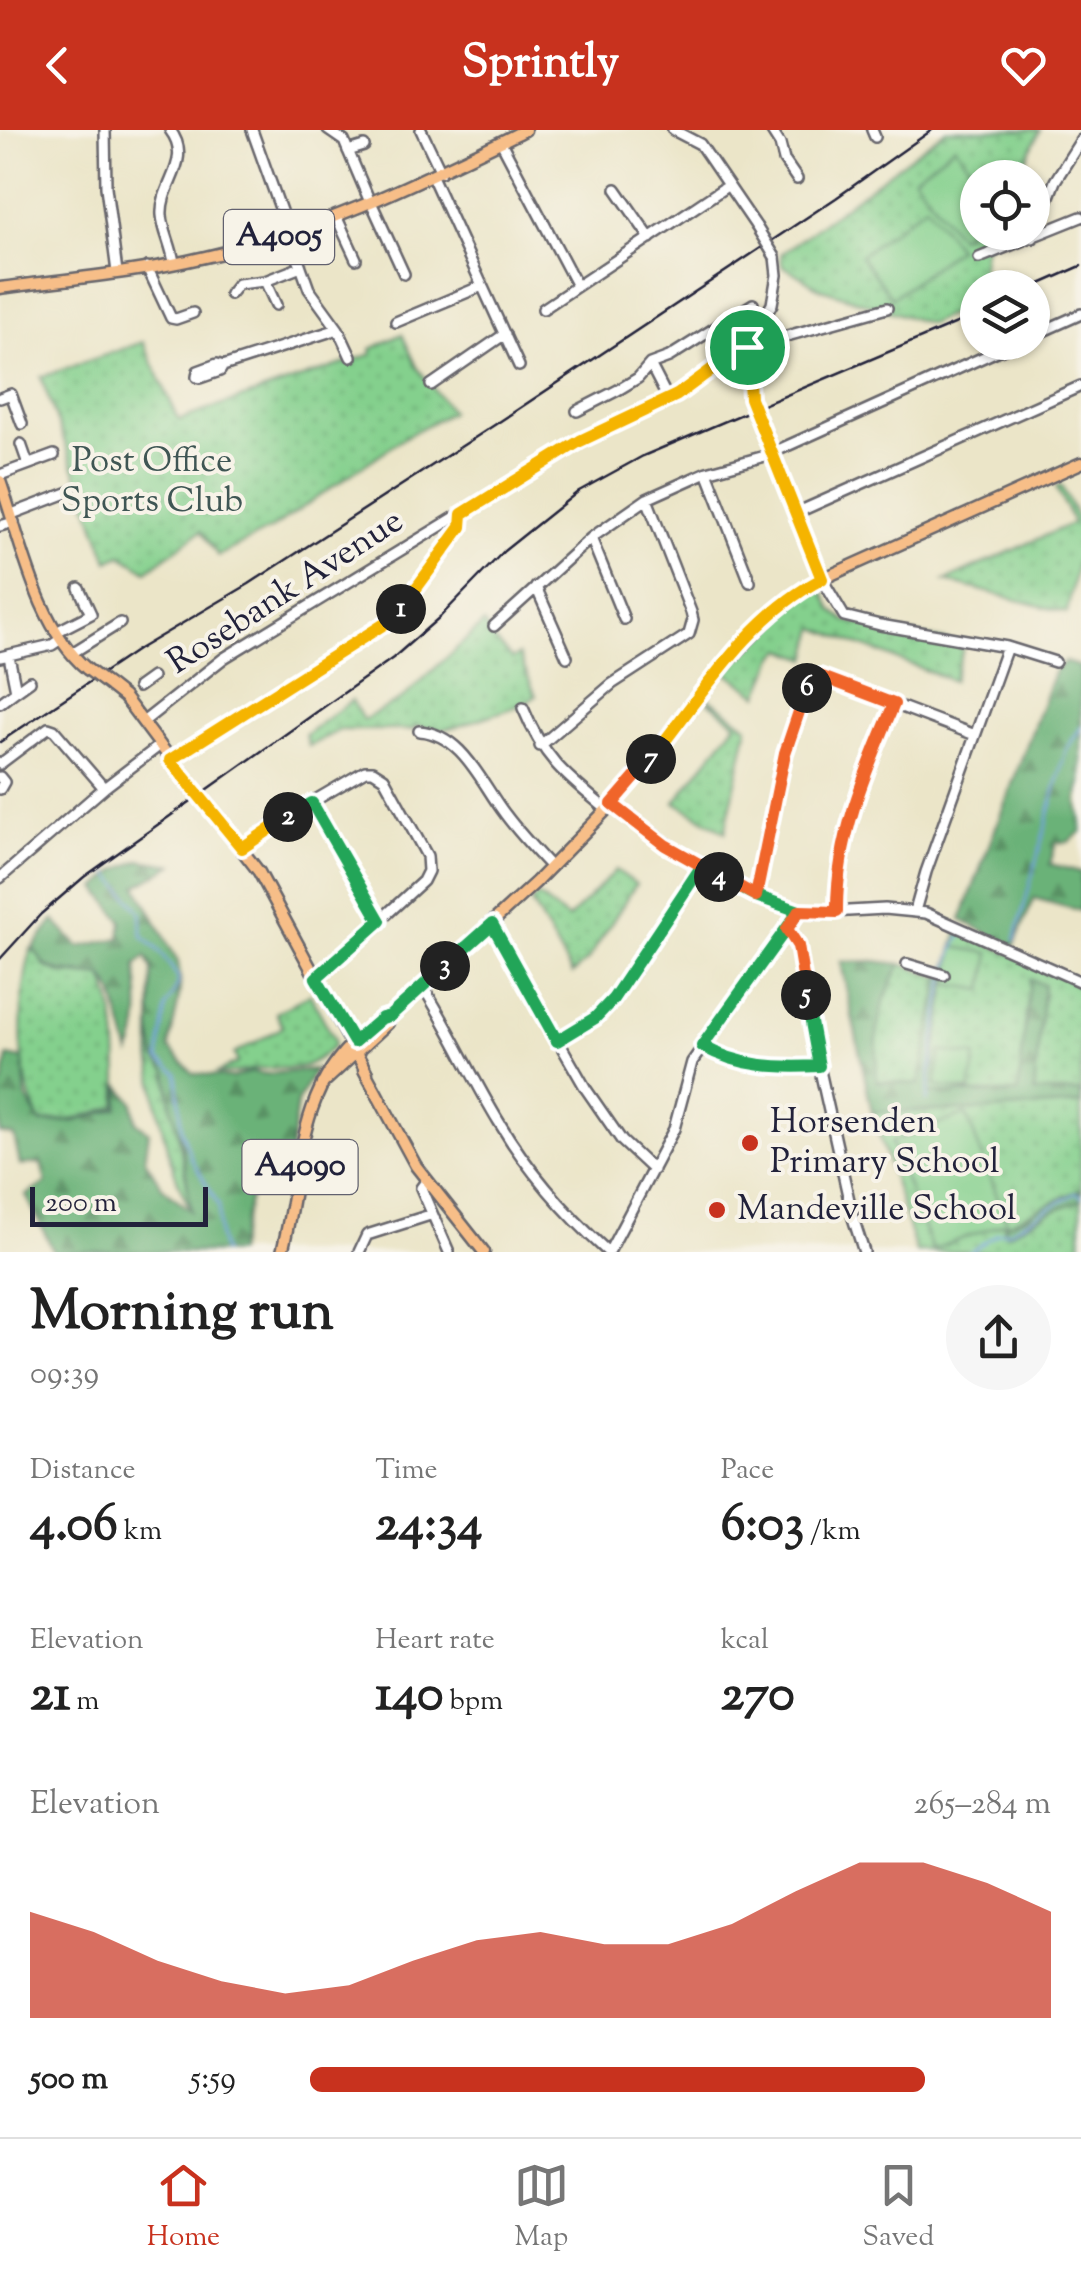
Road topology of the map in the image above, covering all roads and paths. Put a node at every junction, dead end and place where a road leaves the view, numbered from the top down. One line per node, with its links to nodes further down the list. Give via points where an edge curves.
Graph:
1 (105, 130): 30 (street)
2 (170, 130): 27 (street, via 179,160 162,214)
3 (252, 130): 22 (street)
4 (328, 130): 12 (street)
5 (422, 130): 13 (street)
6 (525, 130): 10 (main road, A4005)
7 (674, 130): 47 (street, bridge, via 700,144 775,256 772,304)
8 (772, 130): 14 (street)
9 (1081, 140): 17 (street)
10 (501, 142): 13 (main road, A4005); 34 (street)
11 (364, 146): 12 (street)
12 (348, 150): 18 (street)
13 (436, 174): 18 (main road, A4005); 33 (street)
14 (797, 178)
15 (724, 188): 23 (street)
16 (616, 189): 23 (street)
17 (1050, 194)
18 (371, 202): 19 (main road, A4005); 31 (street)
19 (336, 216): 22 (main road, A4005); 26 (street)
20 (1081, 217): 21 (street)
21 (1050, 231)
22 (288, 234): 27 (main road, A4005); 28 (street)
23 (650, 238): 34 (street)
24 (1001, 250): 25 (street)
25 (979, 258)
26 (356, 259)
27 (174, 263): 29 (main road, A4005)
28 (301, 267): 32 (street); 45 (street, via 316,302)
29 (147, 268): 30 (main road, A4005); 41 (street, via 171,318)
30 (117, 272): 35 (main road, A4005)
31 (404, 274)
32 (265, 280): 36 (street, via 238,284); 38 (street)
33 (482, 286): 43 (street); 46 (street)
34 (577, 286): 39 (street)
35 (0, 288)
36 (230, 294)
37 (753, 304): 50 (street)
38 (276, 306)
39 (543, 308)
40 (887, 308): 47 (street)
41 (193, 313)
42 (1081, 314): 44 (street)
43 (396, 322)
44 (1050, 328)
45 (338, 329): 48 (street); 51 (street)
46 (505, 334): 52 (street); 53 (street)
47 (747, 347): 56 (street, Rosebank Avenue); 60 (street, bridge, via 750,398)
48 (351, 357)
49 (977, 360): 60 (street)
50 (650, 364): 56 (street); 57 (street, via 638,378)
51 (223, 366)
52 (520, 366)
53 (431, 386)
54 (1081, 386): 68 (street)
55 (0, 398): 58 (street, via 11,394)
56 (668, 399): 69 (street, Rosebank Avenue, via 580,441)
57 (577, 411)
58 (22, 424)
59 (21, 444): 62 (street)
60 (773, 452): 64 (street); 68 (street)
61 (54, 454): 62 (street)
62 (28, 464): 65 (street)
63 (1081, 464): 73 (main road, A4090)
64 (707, 472): 67 (street); 74 (street)
65 (0, 478): 70 (main road)
66 (72, 492): 70 (street)
67 (647, 499): 72 (street); 97 (street, via 691,612 689,634 590,702)
68 (796, 512): 73 (street)
69 (462, 514): 93 (street, Rosebank Avenue, via 224,658); 98 (street, via 461,527 394,616)
70 (13, 518): 71 (street); 80 (main road)
71 (0, 526)
72 (591, 538): 75 (street); 77 (street)
73 (822, 579): 81 (street, via 848,619); 104 (main road, A4090, via 750,637)
74 (750, 582)
75 (536, 587): 79 (street); 84 (street)
76 (78, 588): 80 (street, via 90,614)
77 (624, 619)
78 (120, 623): 82 (street)
79 (494, 626)
80 (59, 636): 82 (main road); 83 (street, via 52,646)
81 (1007, 647): 85 (street); 95 (street)
82 (72, 653): 89 (main road, bridge, via 110,686)
83 (4, 657): 88 (street)
84 (568, 657)
85 (1055, 662)
86 (152, 677): 89 (street)
87 (30, 681): 88 (street)
88 (16, 691): 90 (street)
89 (130, 692): 93 (main road)
90 (0, 703)
91 (894, 704): 95 (street); 109 (street, via 820,676 810,681 785,753); 112 (street, via 853,810)
92 (523, 708): 97 (street)
93 (143, 722): 96 (main road)
94 (419, 730): 106 (street, via 453,743)
95 (976, 735): 111 (street)
96 (160, 746): 98 (main road); 102 (street)
97 (540, 746): 104 (street, via 564,774)
98 (170, 760): 105 (main road, bridge)
99 (0, 764): 102 (street, via 48,728)
100 (0, 776): 101 (street)
101 (0, 788)
102 (104, 788): 108 (street)
103 (312, 803): 105 (street); 113 (street); 113 (street, via 364,771 384,778 426,856 426,876)
104 (609, 807): 106 (main road, A4090); 107 (street)
105 (242, 848): 118 (main road)
106 (551, 867): 114 (main road, A4090)
107 (701, 867): 109 (street); 121 (street, via 613,999)
108 (0, 878)
109 (756, 896): 110 (street)
110 (799, 911): 112 (street); 115 (street)
111 (915, 911): 112 (street); 119 (street)
112 (837, 912)
113 (380, 921): 118 (street)
114 (492, 924): 120 (main road, A4090); 121 (street)
115 (787, 929): 122 (street); 124 (street, via 798,946)
116 (907, 964): 117 (street)
117 (944, 975)
118 (316, 978): 123 (main road)
119 (1081, 982)
120 (423, 986): 123 (main road, A4090); 132 (street, via 532,1171)
121 (557, 1041): 125 (street, via 614,1130)
122 (702, 1046): 124 (street, via 762,1067); 125 (street)
123 (354, 1049): 126 (main road); 128 (main road, A4090, via 322,1084 306,1120)
124 (819, 1066): 133 (street)
125 (652, 1170): 132 (street)
126 (424, 1184): 127 (street); 131 (main road)
127 (430, 1214): 129 (street, via 367,1235); 130 (street)
128 (282, 1252)
129 (359, 1252)
130 (449, 1252)
131 (484, 1252)
132 (608, 1252)
133 (864, 1252)

